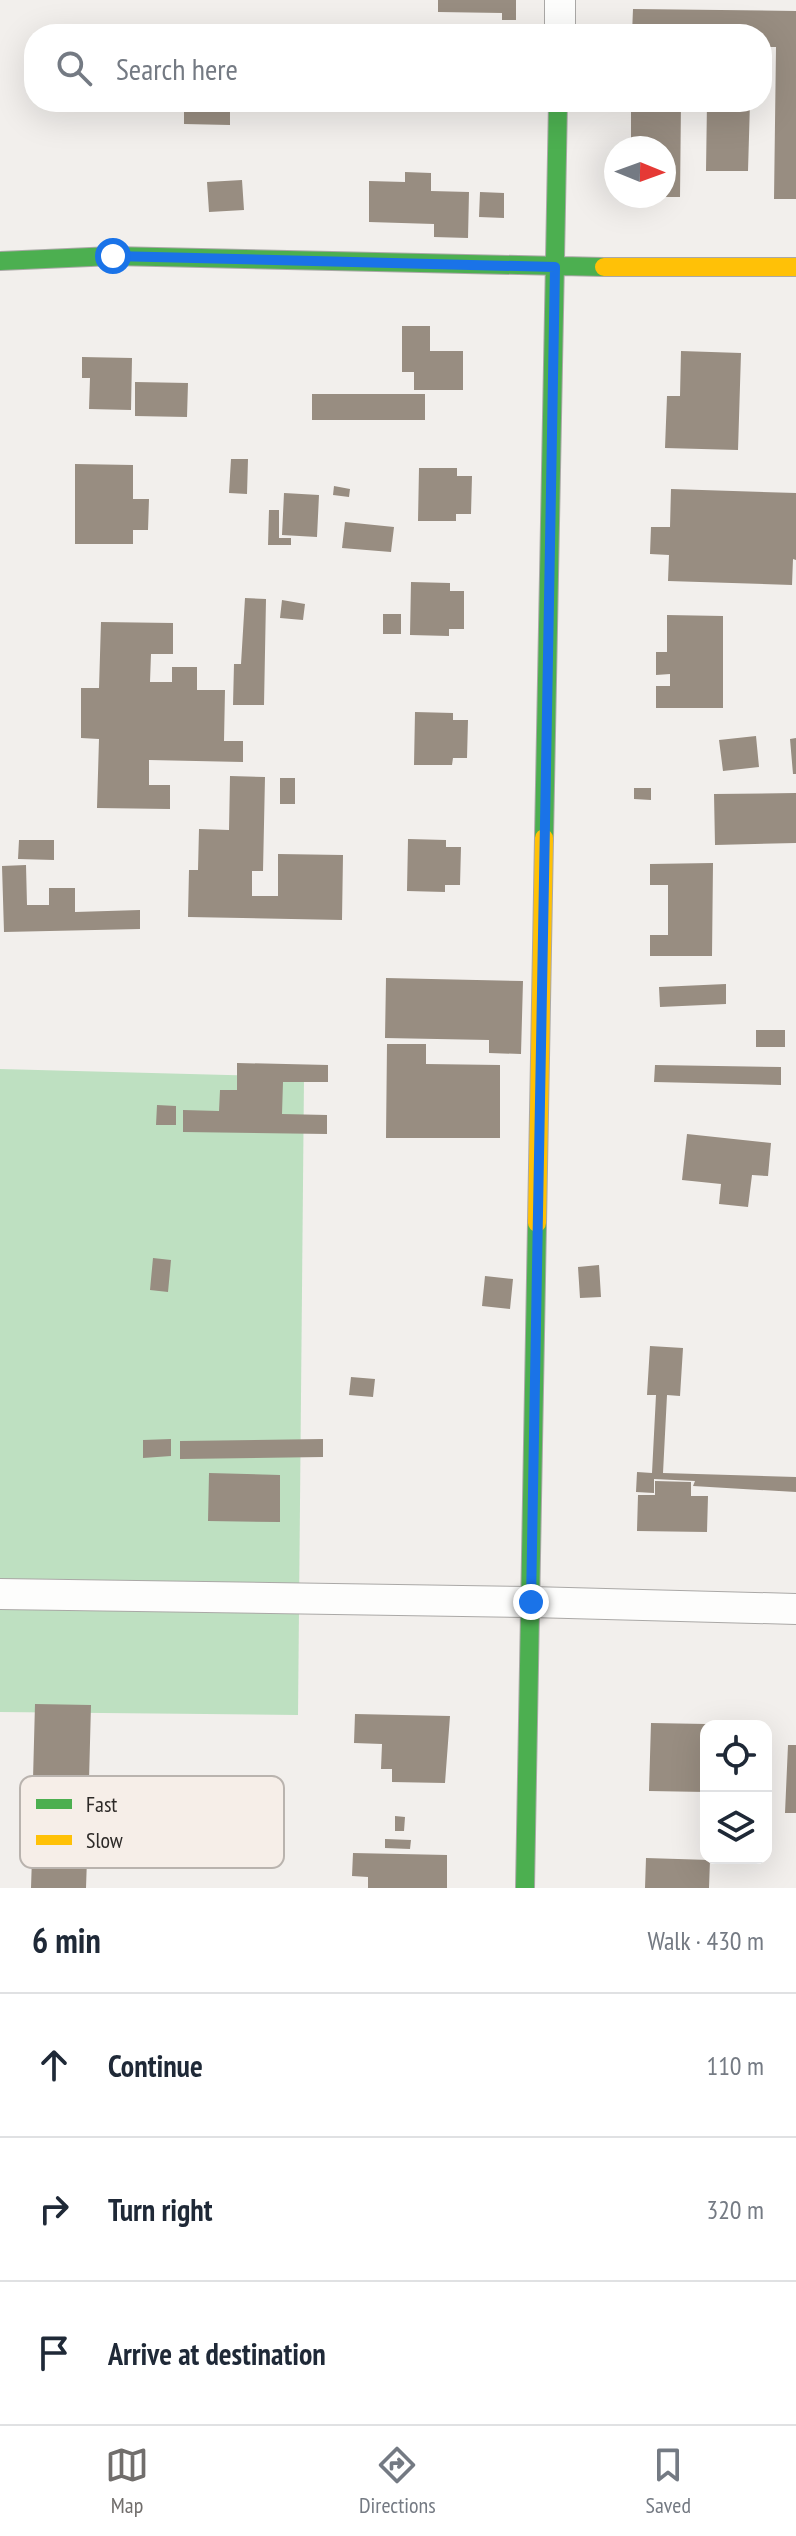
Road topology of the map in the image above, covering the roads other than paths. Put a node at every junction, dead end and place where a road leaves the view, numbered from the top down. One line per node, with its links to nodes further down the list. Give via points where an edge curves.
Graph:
1 (560, 0): 2 (street)
2 (560, 24)
3 (558, 112): 5 (street)
4 (0, 261): 5 (street, via 113,256)
5 (555, 267): 6 (street); 8 (street)
6 (796, 267)
7 (0, 1594): 8 (street)
8 (531, 1602): 9 (street); 10 (street)
9 (796, 1609)
10 (525, 1888)

